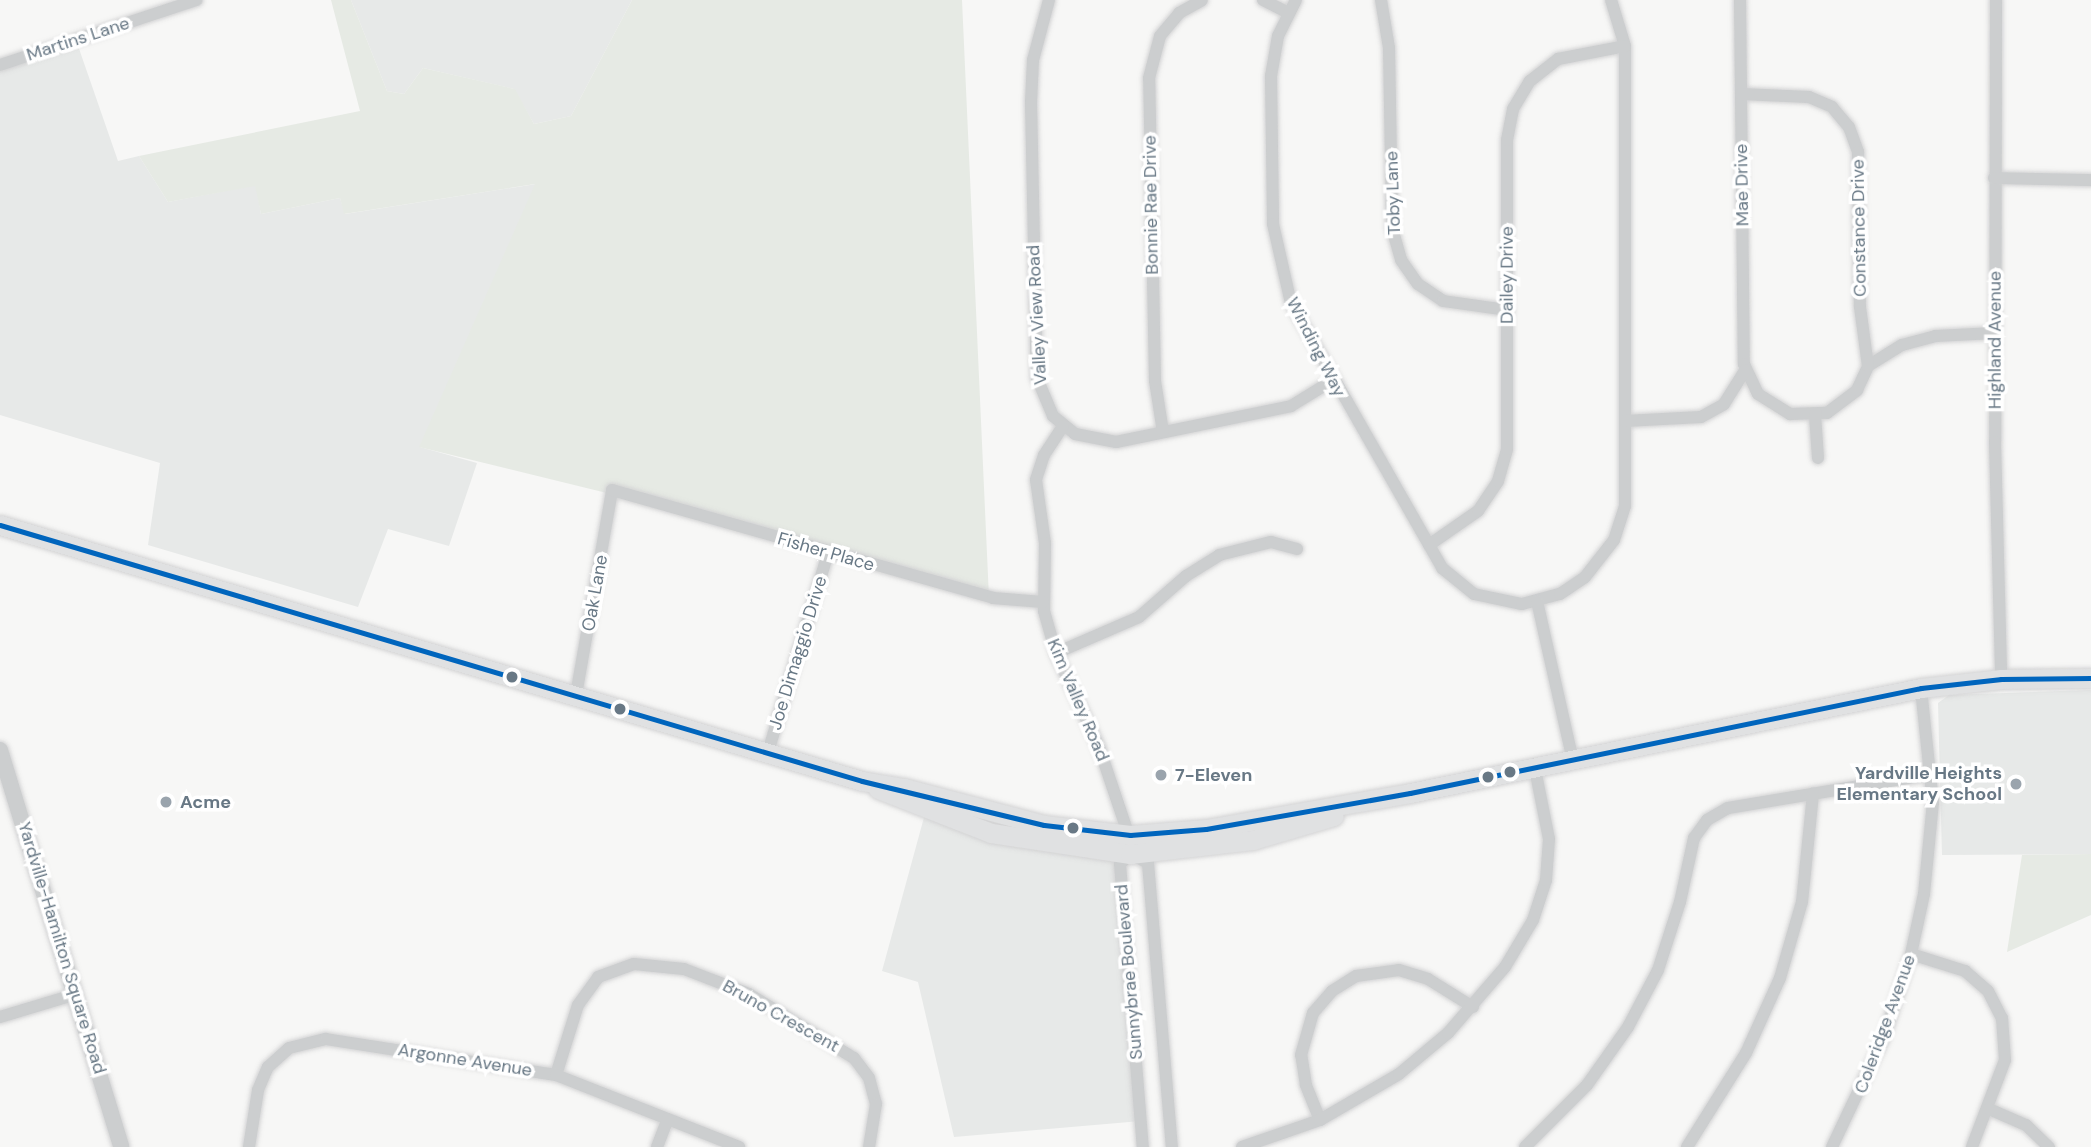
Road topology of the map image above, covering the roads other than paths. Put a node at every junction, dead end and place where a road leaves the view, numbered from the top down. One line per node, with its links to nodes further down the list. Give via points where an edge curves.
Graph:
1 (197, 0): 12 (street, Martins Lane)
2 (1049, 0): 23 (street, Valley View Road, via 1031,87 1037,378 1045,404)
3 (1202, 0): 24 (street, Bonnie Rae Drive, via 1179,13 1164,30 1154,47 1149,78 1155,380)
4 (1263, 0): 10 (street)
5 (1296, 0): 10 (street, Winding Way)
6 (1381, 0): 16 (street, Toby Lane, via 1389,48 1392,228 1398,254 1418,284 1443,301)
7 (1611, 0): 11 (street, Winding Way)
8 (1740, 0): 13 (street, Mae Drive)
9 (1996, 0): 14 (street, Highland Avenue)
10 (1289, 13): 20 (street, Winding Way, via 1271,76 1273,224 1292,303)
11 (1625, 46): 16 (street, Dailey Drive, via 1558,59 1530,81 1513,109 1507,140); 22 (street, Winding Way)
12 (0, 65)
13 (1741, 94): 18 (street, Constance Drive, via 1809,97 1832,107 1849,127 1858,152 1860,307); 19 (street, Mae Drive)
14 (1994, 178): 15 (street); 17 (street, Highland Avenue)
15 (2091, 180)
16 (1507, 310): 28 (street, Dailey Drive, via 1503,467 1478,511)
17 (1995, 333): 18 (street, via 1916,340); 35 (street, Highland Avenue)
18 (1868, 366): 21 (street, via 1848,400)
19 (1745, 370): 21 (street, via 1767,402 1790,414); 22 (street, via 1733,394 1701,417)
20 (1332, 381): 24 (street, via 1291,406); 28 (street, Winding Way)
21 (1815, 415): 25 (street)
22 (1625, 421): 31 (street, Winding Way, via 1625,506 1615,540 1585,577)
23 (1063, 426): 24 (street, via 1102,442); 32 (street, Kim Valley Road, via 1044,455 1036,480 1045,543)
24 (1163, 432)
25 (1818, 458)
26 (612, 490): 30 (street, Fisher Place); 37 (street, Oak Lane)
27 (0, 524): 37 (main road)
28 (1429, 545): 31 (street, Winding Way, via 1451,578 1474,594 1506,604)
29 (1297, 549): 33 (street, via 1271,542 1219,555 1139,617)
30 (828, 553): 32 (street, Fisher Place, via 993,598); 39 (street, Joe Dimaggio Drive)
31 (1538, 601): 40 (street)
32 (1043, 602): 33 (street, Kim Valley Road)
33 (1056, 653): 48 (street, Kim Valley Road, via 1099,747)
34 (2091, 678): 35 (main road)
35 (2001, 679): 36 (main road)
36 (1921, 688): 40 (main road); 42 (street, Coleridge Avenue)
37 (576, 695): 39 (main road)
38 (0, 750): 44 (street, Yardville-Hamilton Square Road)
39 (768, 752): 46 (main road)
40 (1572, 756): 41 (main road)
41 (1534, 764): 48 (main road, via 1410,793 1253,840); 51 (street, via 1549,839 1546,880 1526,934)
42 (1931, 774): 43 (street); 49 (street, Coleridge Avenue, via 1930,848)
43 (1813, 794): 65 (street, via 1728,808 1699,829 1671,933 1639,1008 1587,1085); 66 (street, via 1802,902 1780,978 1746,1053)
44 (7, 797): 50 (street, Yardville-Hamilton Square Road)
45 (985, 813): 46 (main road); 47 (main road); 48 (main road)
46 (959, 814): 47 (main road)
47 (991, 832): 48 (main road)
48 (1130, 844): 62 (street, Sunnybrae Boulevard, via 1120,864); 63 (street, Sunnybrae Boulevard, via 1148,863)
49 (1912, 954): 54 (street, via 1965,971 1996,1004 2006,1047); 67 (street, Coleridge Avenue, via 1867,1080)
50 (76, 994): 52 (street); 57 (street, Yardville-Hamilton Square Road)
51 (1473, 1007): 56 (street, via 1399,1074); 56 (street, via 1428,979 1399,970 1370,971 1332,991 1313,1013 1302,1048 1306,1084)
52 (0, 1017)
53 (556, 1075): 55 (street, Argonne Avenue); 58 (street, Argonne Avenue, via 326,1039 302,1043 277,1057 262,1078); 61 (street, Bruno Crescent, via 578,1005 598,977 634,964 684,969 749,994 854,1058 873,1091 875,1117)
54 (1989, 1109): 68 (street); 69 (street, via 2026,1125)
55 (668, 1119): 59 (street); 60 (street, Argonne Avenue)
56 (1320, 1120): 64 (street)
57 (121, 1147)
58 (250, 1147)
59 (657, 1147)
60 (739, 1147)
61 (869, 1147)
62 (1143, 1147)
63 (1172, 1147)
64 (1242, 1147)
65 (1525, 1147)
66 (1687, 1147)
67 (1832, 1147)
68 (1972, 1147)
69 (2049, 1147)

